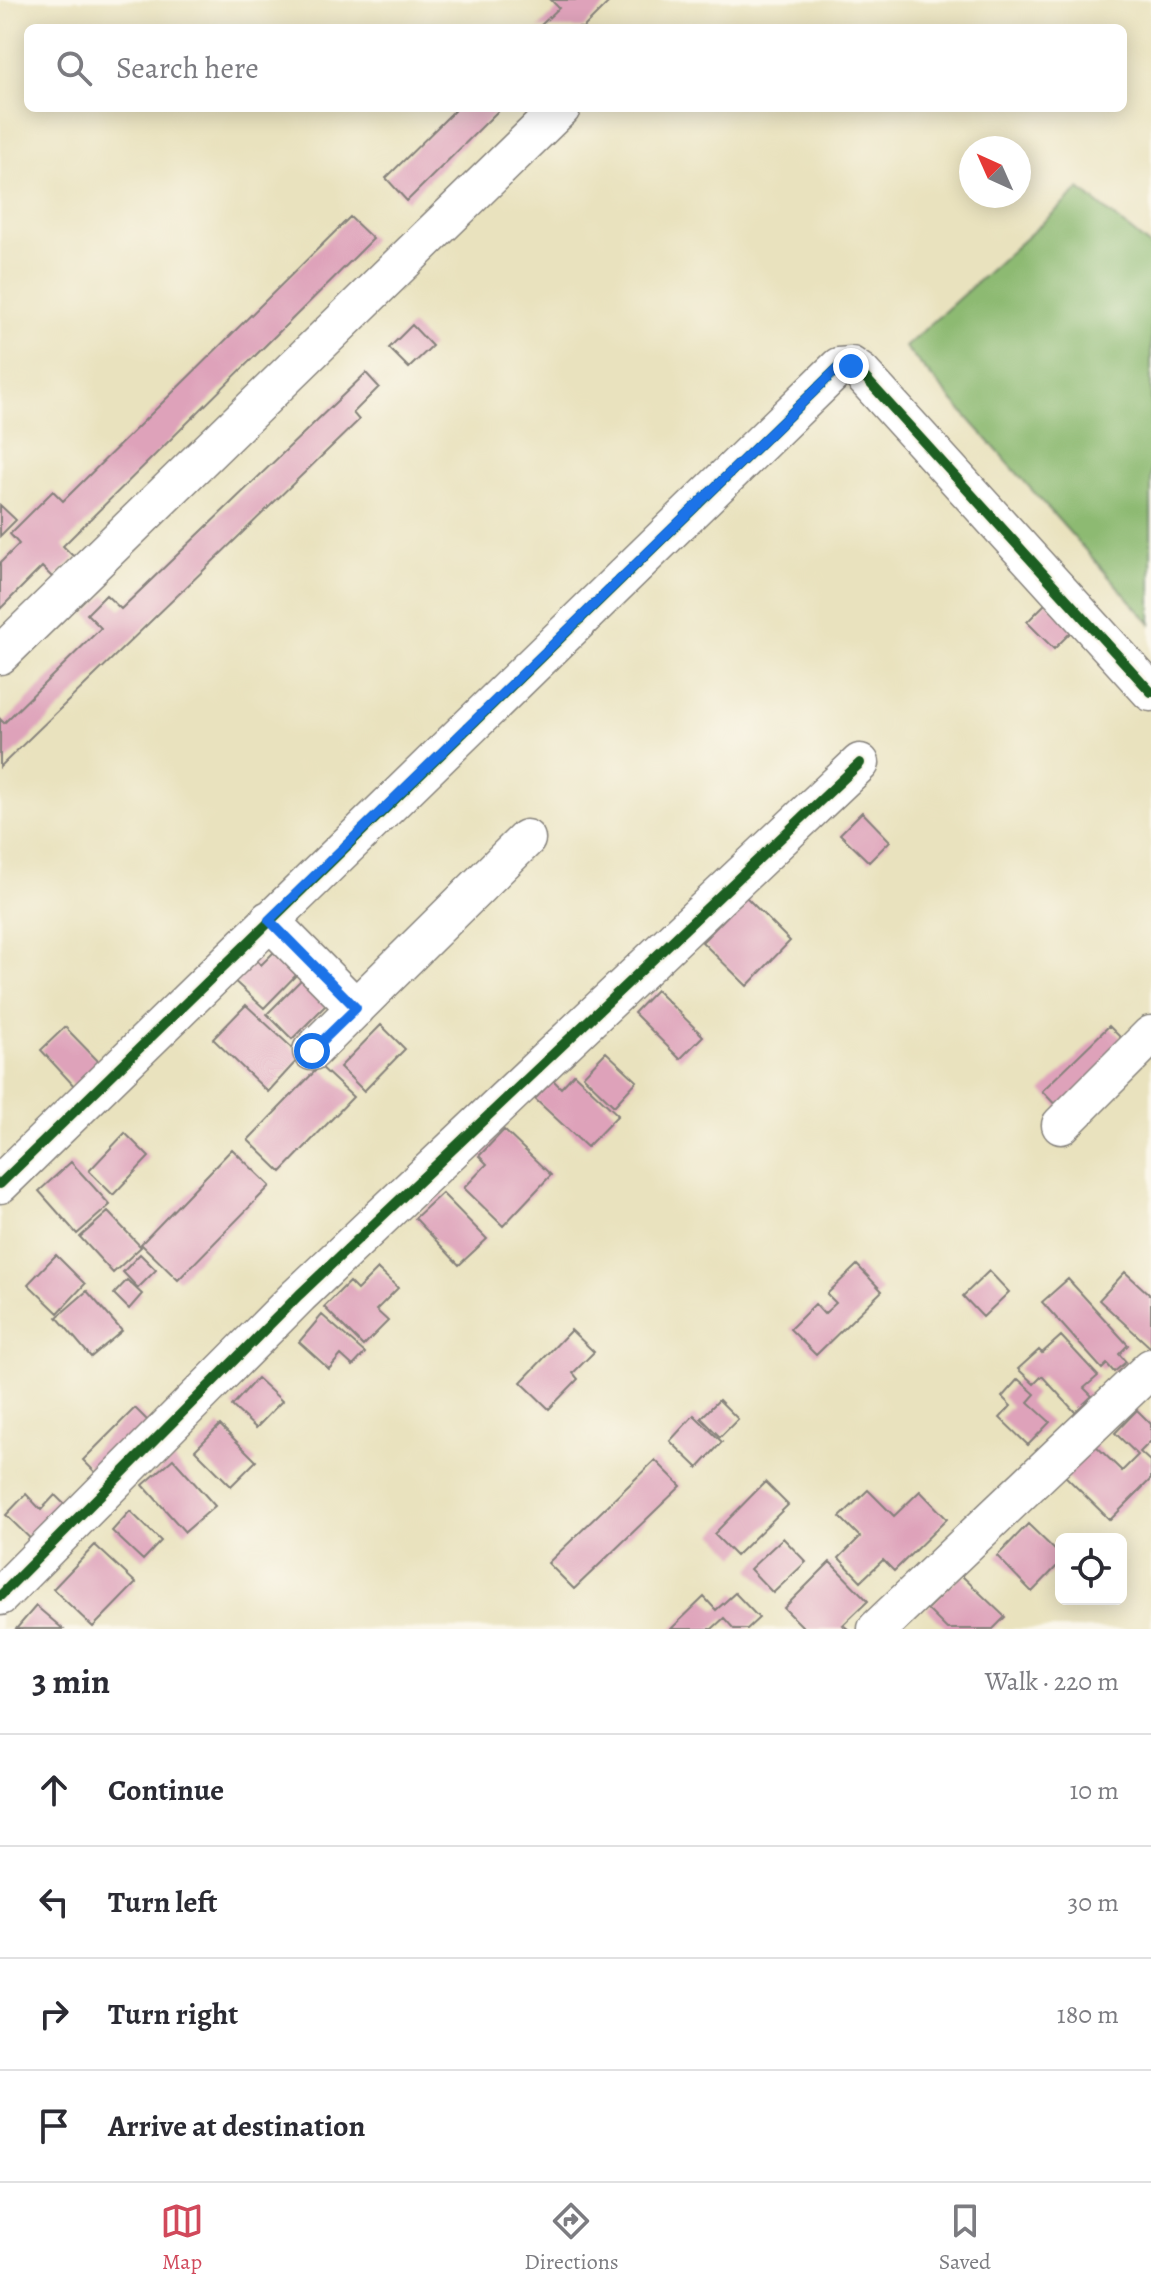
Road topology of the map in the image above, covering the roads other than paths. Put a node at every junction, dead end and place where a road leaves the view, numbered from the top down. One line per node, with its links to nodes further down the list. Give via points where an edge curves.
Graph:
1 (557, 112): 2 (street)
2 (0, 655)
3 (1151, 692): 6 (street, via 861,373 851,366 839,367)
4 (860, 763): 13 (street, via 299,1295)
5 (526, 839): 7 (street)
6 (269, 920): 7 (street); 11 (street)
7 (356, 1008): 9 (street)
8 (1151, 1035): 10 (street)
9 (312, 1051)
10 (1061, 1125)
11 (0, 1184)
12 (1151, 1368): 14 (street)
13 (0, 1596)
14 (877, 1629)

